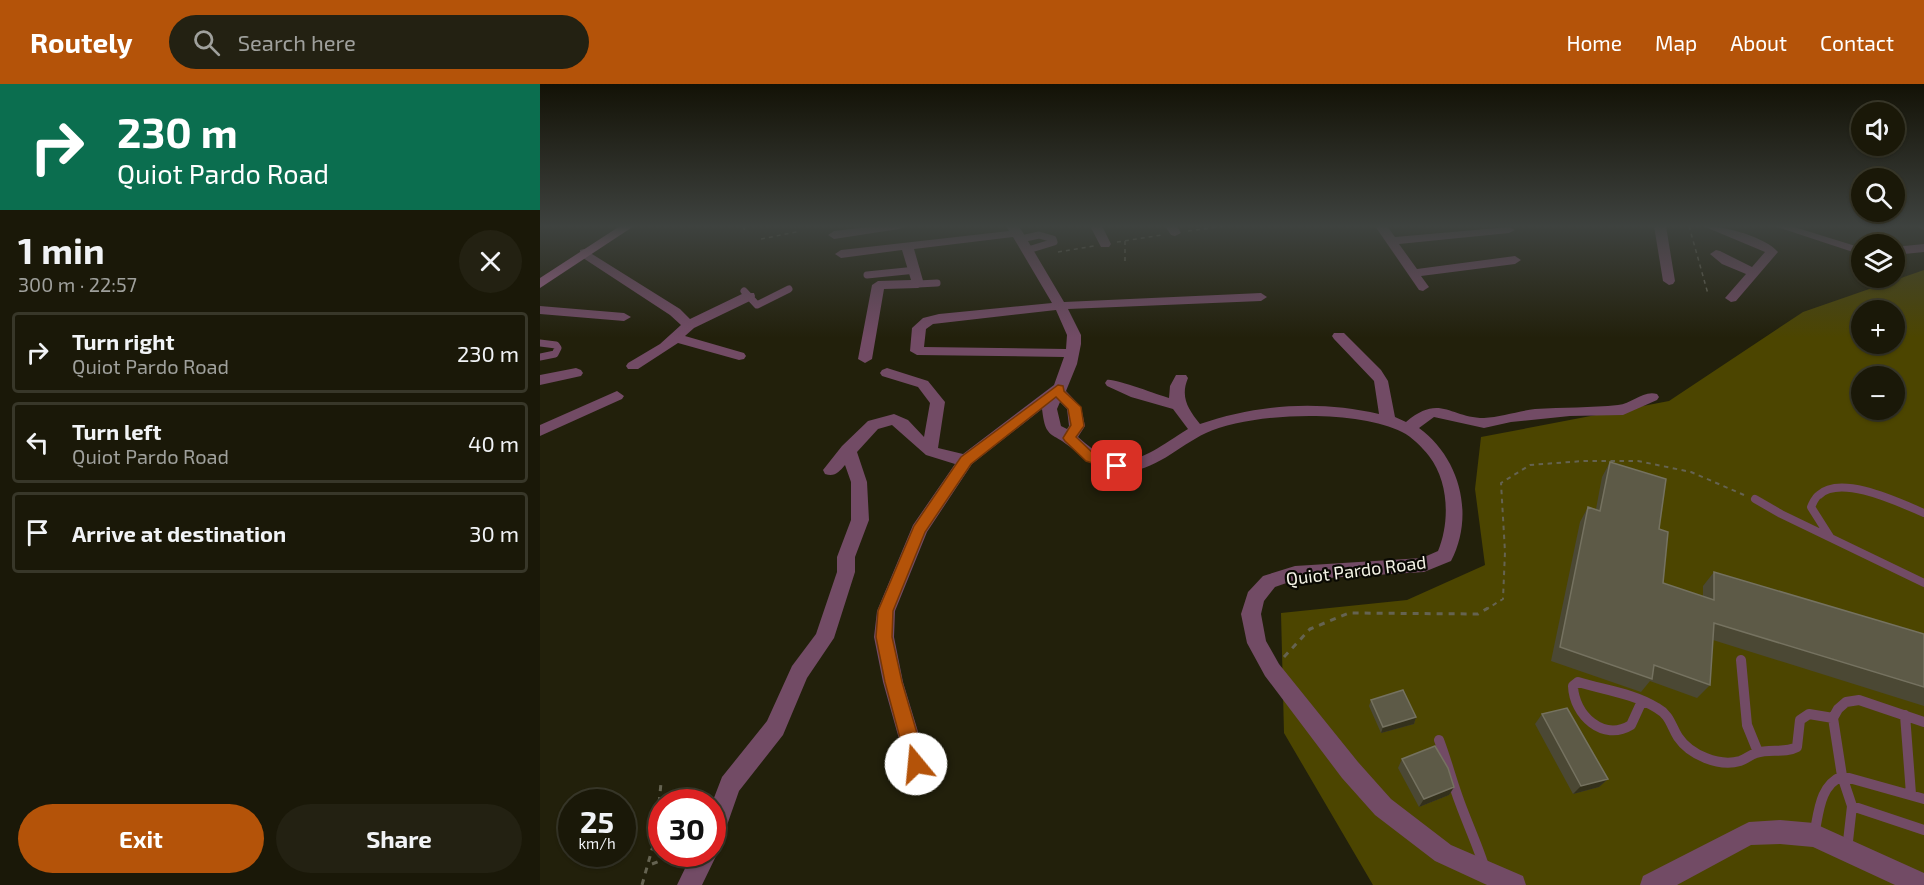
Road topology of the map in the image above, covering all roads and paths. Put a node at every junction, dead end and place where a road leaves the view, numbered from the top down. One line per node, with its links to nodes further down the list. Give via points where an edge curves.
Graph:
1 (569, 263): 17 (street)
2 (600, 263): 29 (street)
3 (913, 263): 11 (street)
4 (1037, 263): 26 (street)
5 (1407, 263): 13 (street)
6 (1488, 263): 13 (street)
7 (1666, 263): 16 (street)
8 (1699, 263): 23 (path)
9 (1732, 263): 12 (street)
10 (1761, 263): 12 (street)
11 (916, 270): 15 (lane); 18 (street)
12 (1752, 272): 25 (street)
13 (1413, 273): 20 (street)
14 (867, 275): 15 (lane)
15 (879, 280): 18 (street); 36 (street)
16 (1669, 281)
17 (540, 284)
18 (918, 284): 19 (lane)
19 (937, 284)
20 (1423, 287)
21 (789, 290): 22 (lane, via 757,305)
22 (746, 293): 29 (street)
23 (1708, 294)
24 (1261, 297): 26 (street)
25 (1731, 298)
26 (1059, 306): 33 (street, via 1074,331); 33 (street, via 928,321 919,328 917,351)
27 (540, 310): 28 (street)
28 (624, 317)
29 (689, 325): 31 (street)
30 (1339, 336): 47 (street, via 1381,381)
31 (676, 338): 34 (street); 37 (street)
32 (540, 343): 35 (lane, via 558,348 555,354)
33 (1071, 353): 43 (street)
34 (739, 356)
35 (540, 357)
36 (865, 359)
37 (633, 366)
38 (576, 373): 41 (street)
39 (887, 374): 53 (street, via 923,384 938,402)
40 (1181, 378): 46 (street, via 1175,388)
41 (540, 380)
42 (1112, 383): 46 (street)
43 (1058, 391): 51 (street, via 1074,407 1077,426); 51 (street, Quiot Pardo Road, via 1049,409 1054,429); 54 (street)
44 (618, 396): 49 (street)
45 (1652, 397): 48 (street, via 1617,411 1546,413 1484,423 1434,412)
46 (1177, 405): 50 (street)
47 (1388, 422): 48 (street, Quiot Pardo Road); 50 (street, Quiot Pardo Road, via 1330,412 1291,412 1250,415)
48 (1408, 429): 61 (street, Quiot Pardo Road, via 1439,456 1454,492 1454,538 1445,556 1424,565 1295,573 1269,581 1255,598 1251,614 1257,643)
49 (540, 431)
50 (1198, 431): 51 (street, Quiot Pardo Road, via 1164,454 1127,466 1090,458)
51 (1069, 438)
52 (848, 450): 53 (street, via 873,425 894,419); 55 (street); 73 (street, via 858,482 860,520 824,638 799,672 775,728 730,785)
53 (930, 450): 54 (street, via 944,458)
54 (966, 460): 69 (street, via 919,530 886,611 884,637)
55 (831, 470)
56 (1755, 499): 58 (lane); 61 (path, via 1691,472 1638,461 1530,465 1501,483 1503,599 1478,614 1349,613 1310,629)
57 (1924, 513): 58 (lane, via 1865,490 1842,487 1822,492 1811,507)
58 (1832, 539): 59 (lane)
59 (1924, 583)
60 (1741, 660): 67 (lane, via 1747,725)
61 (1272, 670): 81 (street, Quiot Pardo Road, via 1383,807 1443,853)
62 (1642, 701): 62 (lane, via 1633,723 1602,728 1579,712 1573,688 1578,682); 67 (lane, via 1669,716 1681,741 1714,761 1741,761)
63 (1905, 715): 64 (lane, via 1852,700 1838,709); 65 (lane); 72 (lane)
64 (1833, 718): 67 (lane, via 1809,714 1800,720 1797,747); 68 (lane)
65 (1924, 722)
66 (1439, 740): 81 (lane)
67 (1758, 752)
68 (1842, 776): 72 (lane); 75 (lane); 77 (lane, via 1834,777 1826,786)
69 (921, 778)
70 (661, 783): 71 (path)
71 (661, 789)
72 (1911, 794): 74 (lane)
73 (726, 797)
74 (1924, 799)
75 (1852, 806): 76 (lane); 78 (lane)
76 (1924, 830)
77 (1814, 835): 78 (street); 85 (street, via 1749,834)
78 (1847, 850): 86 (street)
79 (650, 867): 82 (path)
80 (698, 867): 83 (street)
81 (1486, 873): 84 (street, Quiot Pardo Road)
82 (642, 885)
83 (689, 885)
84 (1514, 885)
85 (1652, 885)
86 (1922, 885)

